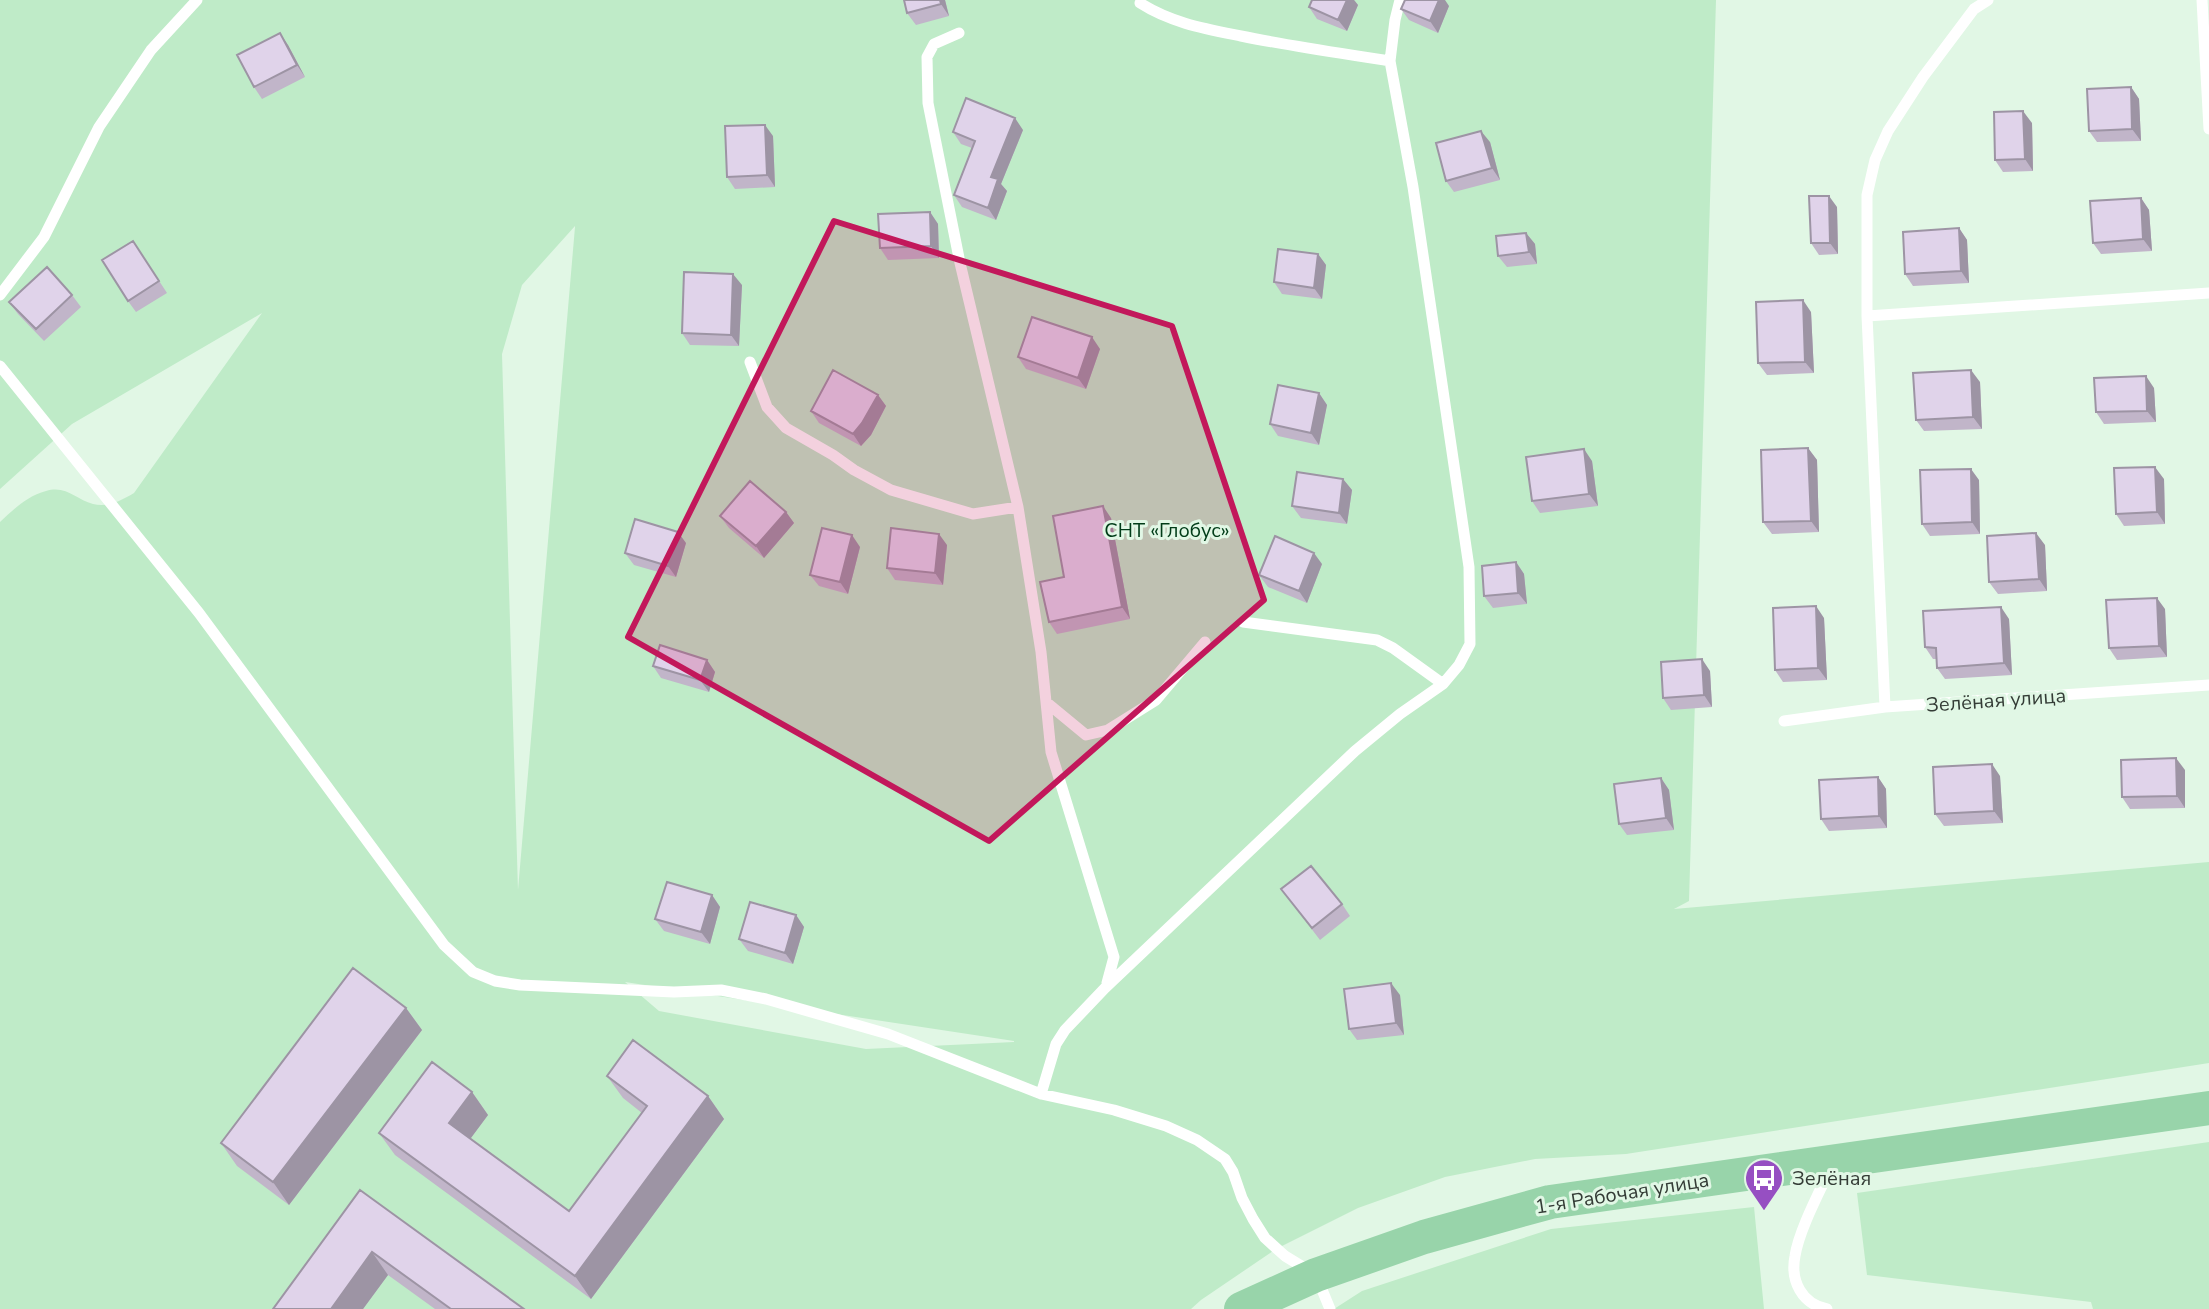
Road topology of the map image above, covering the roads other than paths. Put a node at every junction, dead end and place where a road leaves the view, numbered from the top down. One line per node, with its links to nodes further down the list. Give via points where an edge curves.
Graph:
1 (197, 0): 10 (lane, via 151,50 99,127 44,237)
2 (1400, 0): 7 (lane)
3 (1988, 0): 11 (lane, via 1974,9 1923,77 1875,160 1867,195)
4 (2202, 0): 8 (lane)
5 (1140, 3): 7 (lane, via 1198,27)
6 (959, 33): 14 (lane, via 934,44 927,57 928,103)
7 (1390, 61): 17 (lane, via 1469,567 1470,644)
8 (2209, 129)
9 (2209, 293): 11 (lane)
10 (0, 295)
11 (1867, 316): 20 (lane)
12 (750, 362): 14 (lane, via 767,407 786,428 854,470 891,490 973,514)
13 (0, 366): 23 (lane, via 199,613 444,945 473,972 520,985 721,990 766,999 888,1034)
14 (1018, 507): 19 (lane)
15 (1243, 622): 17 (lane, via 1377,640)
16 (1205, 642): 19 (lane, via 1156,700 1108,730 1086,735)
17 (1443, 684): 22 (lane, via 1355,751)
18 (2209, 685): 20 (lane, Зелёная улица)
19 (1046, 702): 22 (lane, via 1057,777 1114,957)
20 (1885, 707): 21 (lane, Зелёная улица)
21 (1784, 721)
22 (1105, 988): 23 (lane, via 1061,1037)
23 (1041, 1094): 26 (lane, via 1166,1126 1216,1151 1233,1172 1265,1238)
24 (2209, 1108): 25 (main road, 1-я Рабочая улица)
25 (1833, 1162): 26 (main road, 1-я Рабочая улица, via 1550,1202 1424,1237); 29 (lane, via 1795,1256 1801,1296)
26 (1316, 1275): 27 (main road, 1-я Рабочая улица); 28 (lane)
27 (1241, 1309)
28 (1330, 1309)
29 (1827, 1309)

